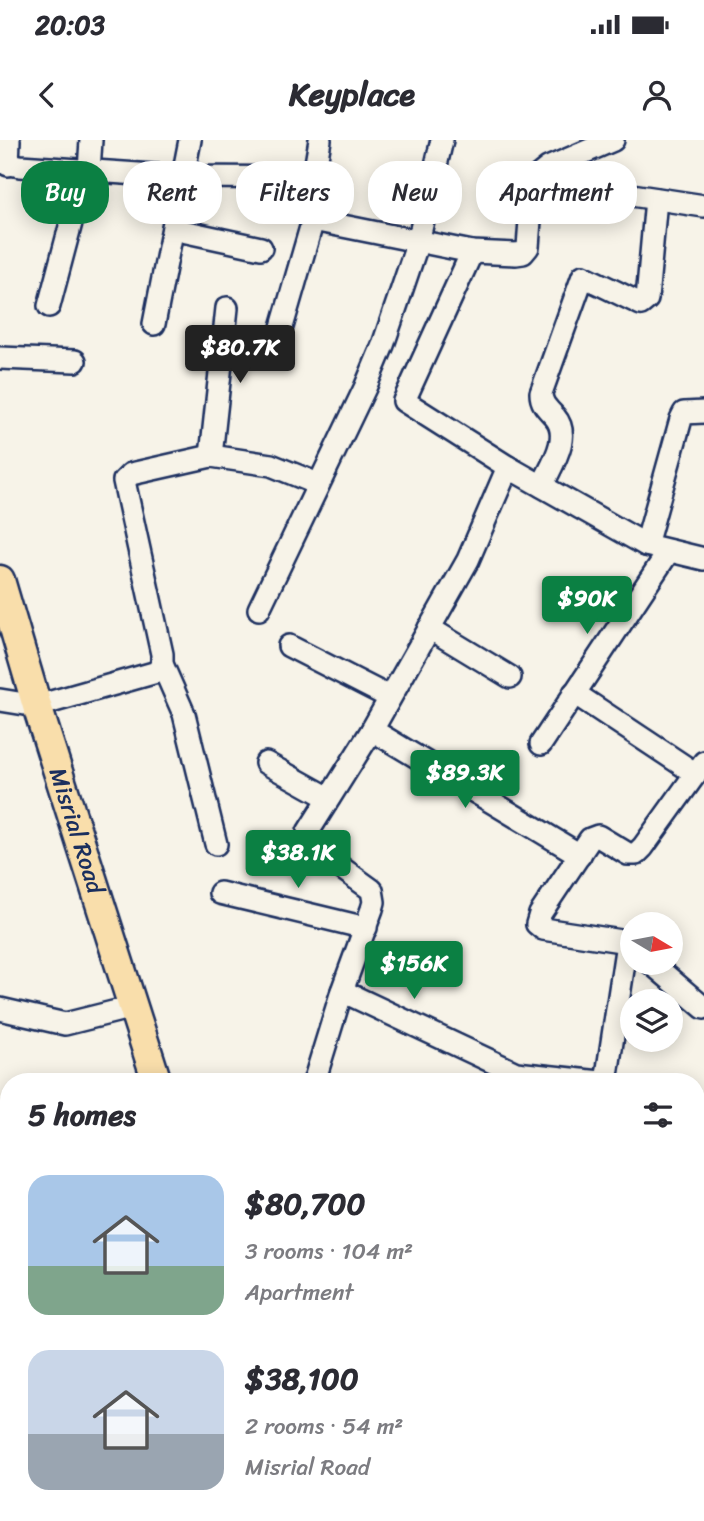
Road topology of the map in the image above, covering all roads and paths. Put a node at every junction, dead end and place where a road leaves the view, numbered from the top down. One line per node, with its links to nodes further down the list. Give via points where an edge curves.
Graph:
1 (9, 140): 11 (street)
2 (90, 140): 7 (street)
3 (190, 140): 8 (street)
4 (320, 140): 9 (street)
5 (442, 140): 21 (street)
6 (613, 140): 10 (street)
7 (88, 161)
8 (186, 161)
9 (317, 161)
10 (564, 161)
11 (4, 163)
12 (637, 196): 13 (street)
13 (656, 199): 14 (street); 34 (street, via 644,303 583,276 541,393 541,401 563,431)
14 (704, 206)
15 (72, 224): 24 (street)
16 (174, 224): 20 (street)
17 (312, 224): 27 (street)
18 (332, 224): 21 (street)
19 (530, 224): 23 (street, via 528,247 523,253)
20 (173, 229): 22 (street); 26 (street)
21 (418, 242): 23 (street); 33 (street, via 370,377)
22 (261, 248)
23 (472, 252): 32 (street, via 404,401)
24 (49, 306)
25 (228, 308): 31 (street)
26 (154, 324)
27 (282, 327)
28 (0, 358): 29 (street)
29 (75, 361)
30 (704, 412): 35 (street, via 684,413 681,419)
31 (211, 457): 33 (street, via 271,466); 42 (street, via 131,474 124,481)
32 (508, 467): 34 (street); 40 (street, via 468,561)
33 (318, 484): 39 (street)
34 (542, 486): 35 (street)
35 (646, 545): 36 (street)
36 (669, 551): 37 (street); 44 (street)
37 (704, 559)
38 (0, 580): 47 (main road, Misrial Road)
39 (259, 609)
40 (429, 628): 43 (street); 45 (street)
41 (289, 646): 45 (street)
42 (162, 664): 47 (street, via 157,672); 53 (street, via 184,714)
43 (510, 677)
44 (574, 693): 49 (street); 51 (street)
45 (389, 698): 48 (street)
46 (0, 699): 47 (street)
47 (37, 706): 61 (main road, Misrial Road)
48 (372, 730): 52 (street); 54 (street)
49 (541, 744)
50 (266, 763): 52 (street)
51 (700, 768): 54 (street, via 636,854 598,836 590,839)
52 (328, 798): 56 (street, via 308,839 311,846 372,890 374,902)
53 (216, 844)
54 (580, 855): 57 (street, via 537,924 543,929)
55 (220, 893): 56 (street)
56 (366, 928): 60 (street)
57 (620, 943)
58 (624, 975): 67 (street)
59 (666, 975): 62 (street)
60 (342, 991): 65 (street); 66 (street)
61 (134, 1007): 63 (street, via 65,1024); 64 (main road, Misrial Road)
62 (704, 1007)
63 (0, 1009)
64 (154, 1073)
65 (317, 1073)
66 (516, 1073)
67 (608, 1073)

